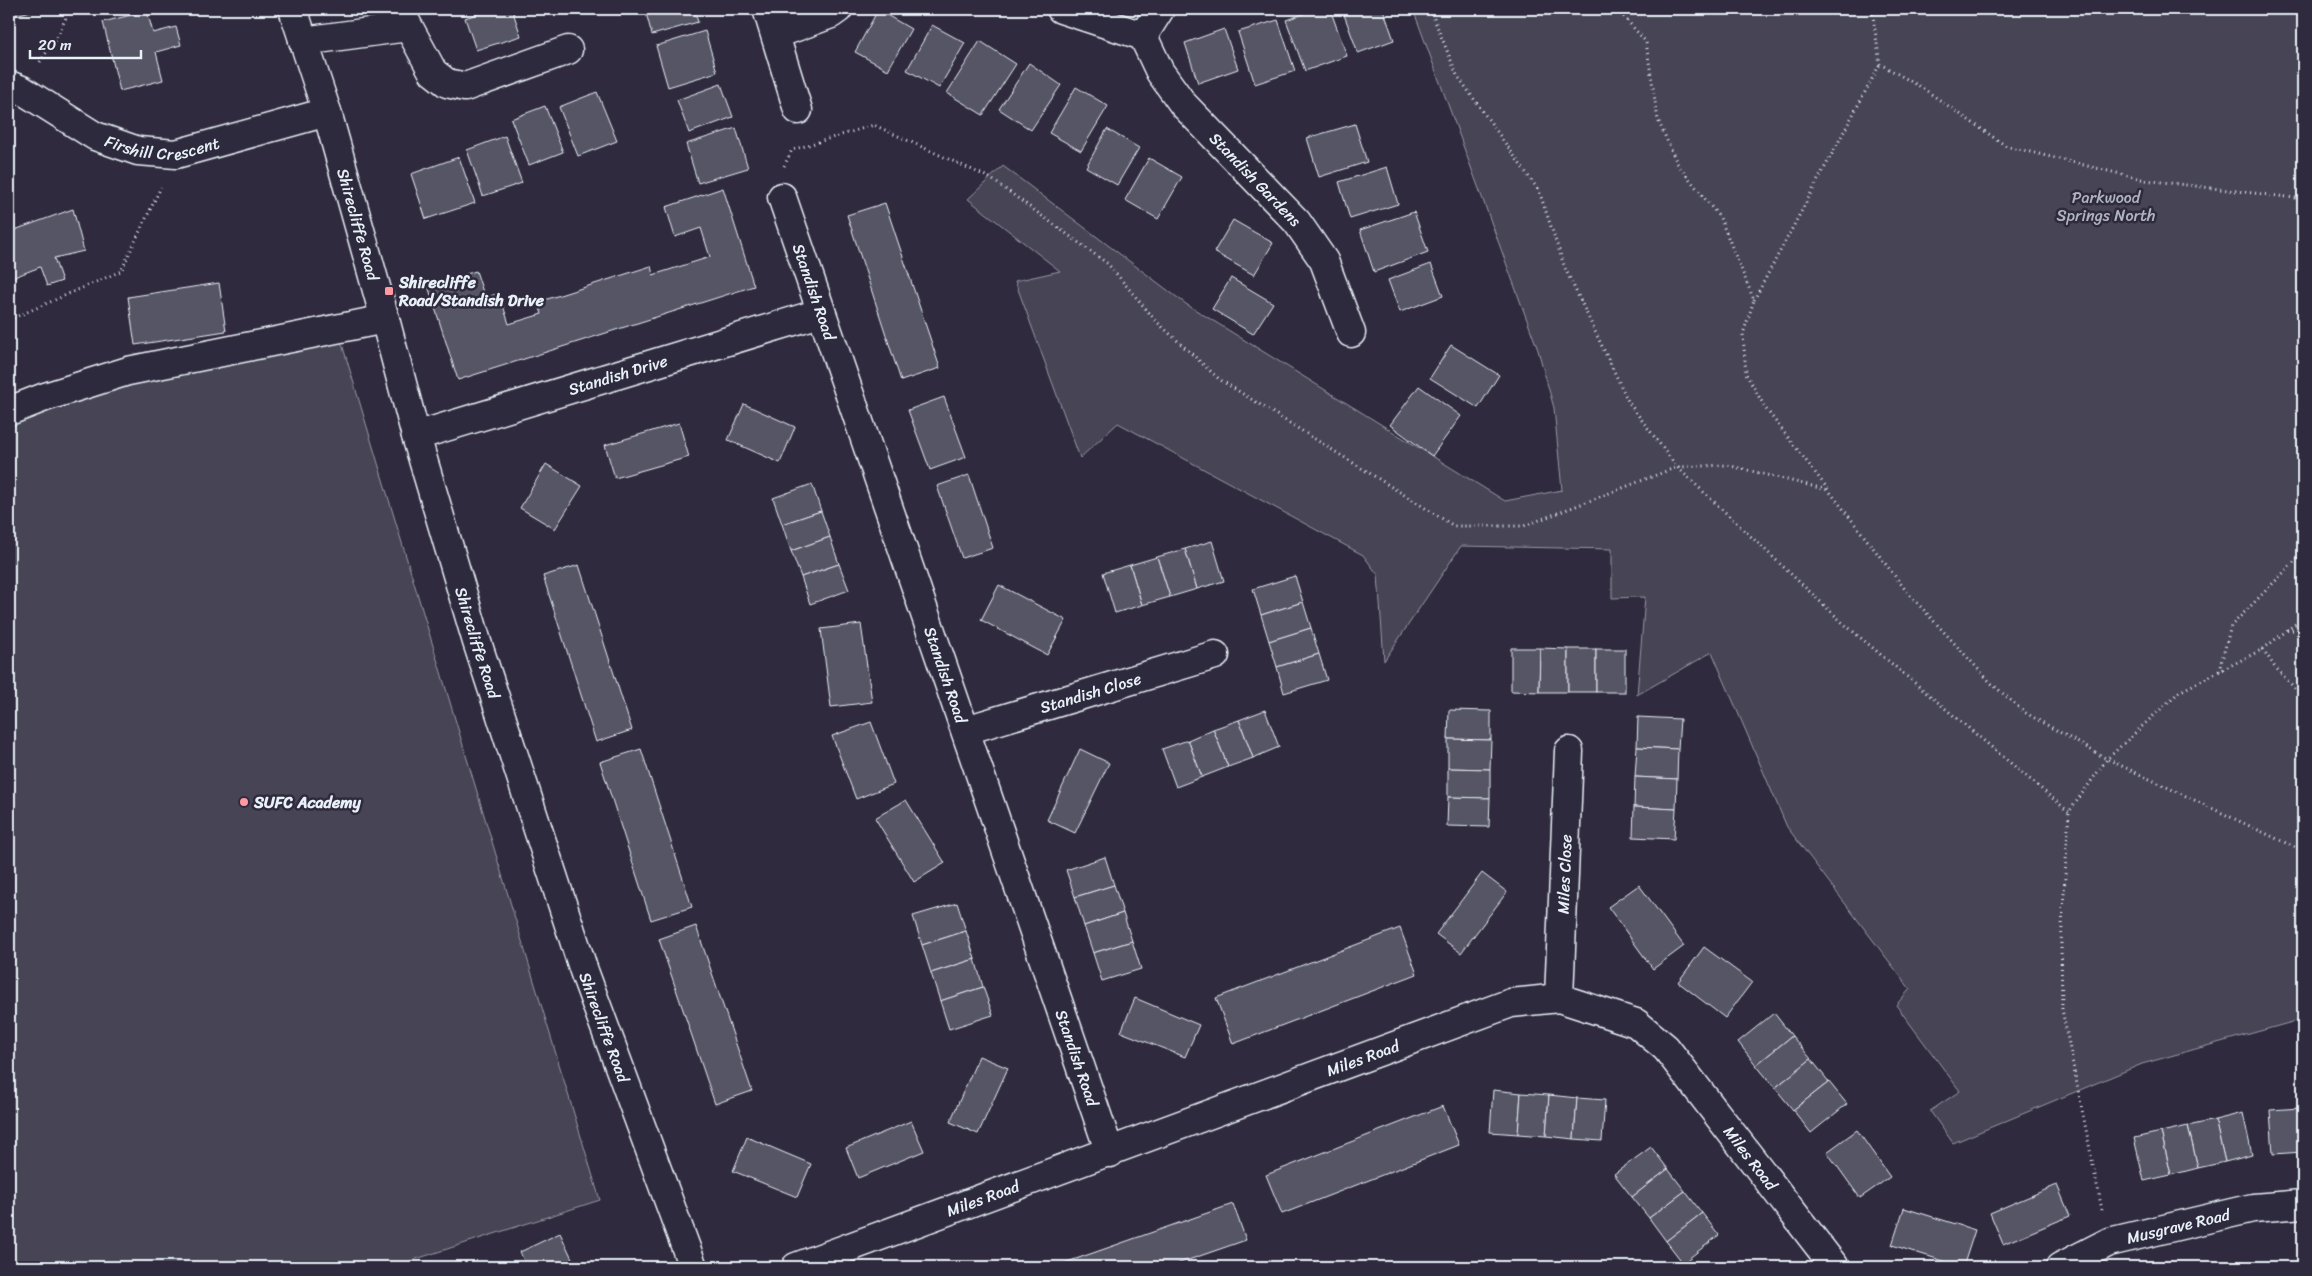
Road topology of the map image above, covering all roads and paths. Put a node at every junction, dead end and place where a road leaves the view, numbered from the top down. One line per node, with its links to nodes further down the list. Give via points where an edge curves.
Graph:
1 (70, 9): 16 (path, via 57,36)
2 (293, 9): 13 (street, Shirecliffe Road)
3 (767, 9): 11 (street)
4 (838, 9): 11 (street)
5 (1061, 9): 12 (street)
6 (1160, 9): 12 (street)
7 (1430, 9): 29 (path, via 1457,75 1540,191 1566,268 1629,403)
8 (1617, 9): 22 (path, via 1646,42 1658,120 1677,163 1720,218)
9 (1872, 9): 15 (path)
10 (404, 18): 13 (street); 14 (street, via 434,72 447,83 465,87)
11 (776, 34): 17 (street)
12 (1143, 36): 26 (street, Standish Gardens, via 1160,72 1183,104 1297,222 1324,262)
13 (303, 41): 18 (street, Shirecliffe Road)
14 (568, 50)
15 (1880, 64): 21 (path, via 1921,87 2006,146 2144,180); 22 (path)
16 (15, 87): 19 (street, Firshill Crescent, via 95,136 138,151)
17 (798, 110)
18 (327, 112): 19 (street, Firshill Crescent); 24 (street, Shirecliffe Road)
19 (176, 154): 25 (path, via 121,271)
20 (782, 196): 23 (street, Standish Road); 29 (path, via 777,177 792,150 874,125 990,178 1108,264 1156,321 1219,379 1454,526 1524,526)
21 (2303, 199)
22 (1754, 300): 30 (path, via 1743,334 1746,374 1766,409)
23 (820, 313): 28 (street, Standish Drive); 39 (street, Standish Road)
24 (386, 319): 27 (street, via 128,371); 28 (street, Shirecliffe Road)
25 (9, 320)
26 (1351, 333)
27 (9, 411)
28 (416, 436): 48 (street, Shirecliffe Road, via 477,642 584,971)
29 (1676, 467): 30 (path, via 1728,465); 42 (path, via 1843,622)
30 (1828, 490): 41 (path, via 1908,593 1991,683 2024,712)
31 (2303, 557): 37 (path, via 2299,557 2231,626)
32 (2303, 618): 33 (path)
33 (2287, 630): 34 (path); 35 (path)
34 (2303, 630)
35 (2263, 650): 37 (path); 38 (path)
36 (1215, 655): 39 (street, Standish Close)
37 (2219, 672): 41 (path, via 2179,692)
38 (2303, 697)
39 (966, 730): 45 (street, Standish Road)
40 (1569, 751): 44 (street, Miles Close)
41 (2107, 759): 42 (path); 43 (path)
42 (2069, 812): 47 (path, via 2061,943 2062,1009)
43 (2303, 851)
44 (1559, 998): 45 (street, Miles Road, via 1511,1003); 50 (street, Miles Road, via 1636,1023 1666,1048)
45 (1110, 1153): 49 (street, Miles Road)
46 (2303, 1204): 47 (street, Musgrave Road, via 2253,1208)
47 (2109, 1242): 51 (street, Musgrave Road)
48 (693, 1267)
49 (796, 1267)
50 (1835, 1267)
51 (2060, 1267)

